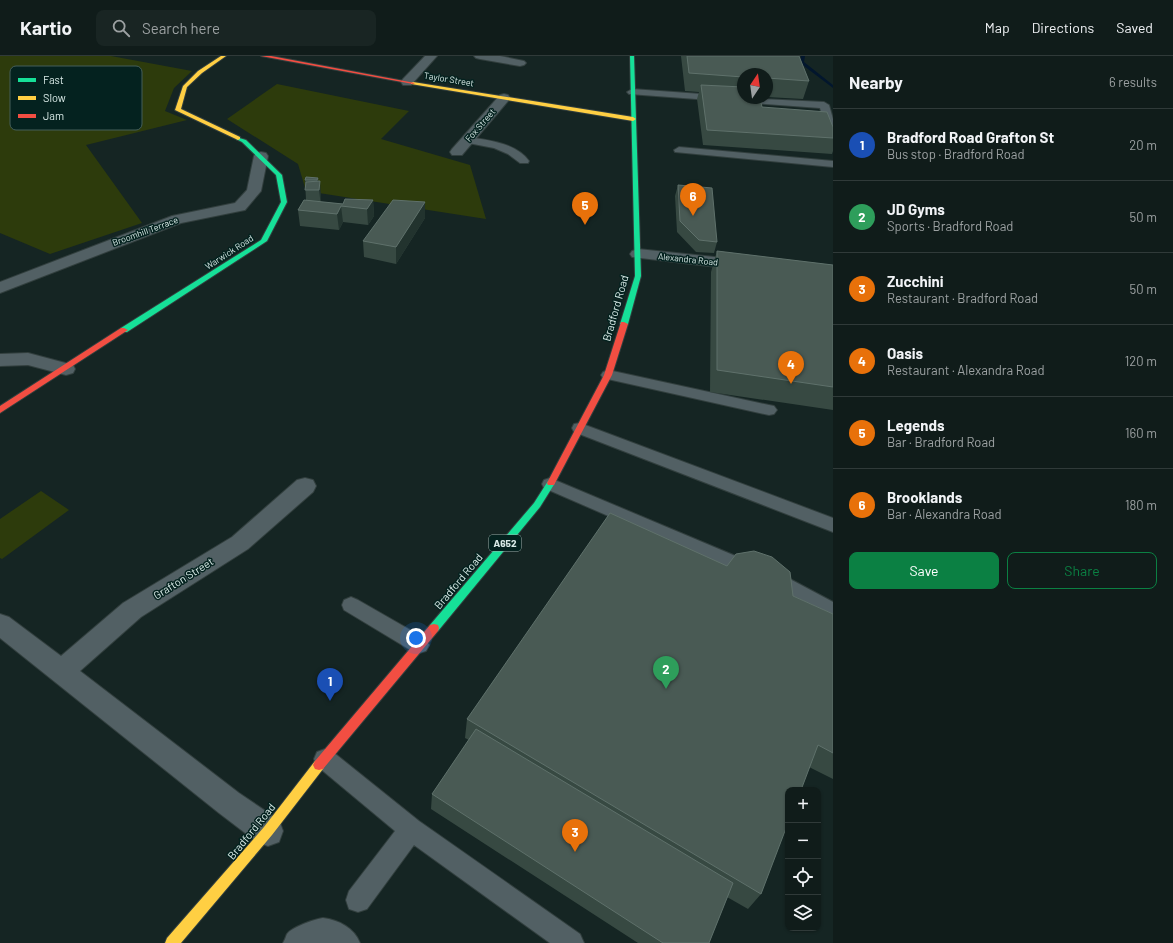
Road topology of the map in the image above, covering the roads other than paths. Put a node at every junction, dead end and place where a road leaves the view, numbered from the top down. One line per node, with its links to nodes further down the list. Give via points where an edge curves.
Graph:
1 (224, 56): 15 (street, Warwick Road, via 200,72 185,87 178,110 244,141)
2 (263, 56): 7 (street, Taylor Street)
3 (431, 56): 7 (street)
4 (480, 56): 6 (street)
5 (632, 56): 8 (street, Bradford Road / A652)
6 (520, 63)
7 (407, 82): 9 (street, Taylor Street)
8 (632, 92): 10 (street, Bradford Road / A652); 11 (lane, via 824,105)
9 (504, 98): 10 (street, Taylor Street); 12 (street, Fox Street)
10 (633, 119): 18 (street, Bradford Road / A652)
11 (833, 136)
12 (467, 140): 14 (street, Fox Street); 16 (lane, via 507,149)
13 (679, 150): 17 (lane)
14 (457, 152)
15 (262, 156): 20 (street, Broomhill Terrace, via 254,191 240,206 177,219); 22 (street, Warwick Road, via 279,175 284,202 264,241)
16 (524, 161)
17 (833, 164)
18 (638, 254): 19 (street, Alexandra Road); 23 (street, Bradford Road / A652, via 638,276)
19 (756, 267)
20 (0, 288)
21 (0, 360): 22 (street, via 28,358)
22 (66, 369): 24 (street, Warwick Road)
23 (608, 375): 25 (lane); 26 (street, Bradford Road / A652)
24 (0, 410)
25 (769, 410)
26 (580, 428): 27 (street, Bradford Road / A652); 29 (lane)
27 (550, 484): 31 (lane, via 781,583); 33 (street, Bradford Road / A652, via 537,505)
28 (305, 486): 34 (street, Grafton Street, via 240,543 132,610)
29 (833, 525)
30 (351, 605): 33 (lane)
31 (833, 611)
32 (0, 624): 34 (street)
33 (419, 645): 35 (street, Bradford Road / A652)
34 (61, 672): 37 (street)
35 (325, 759): 36 (lane); 37 (street, Bradford Road / A652)
36 (411, 829): 38 (lane); 42 (lane)
37 (268, 831): 39 (street, Bradford Road / A652)
38 (358, 900)
39 (172, 943)
40 (296, 943): 41 (lane, via 317,930 330,931)
41 (347, 943)
42 (571, 943)

